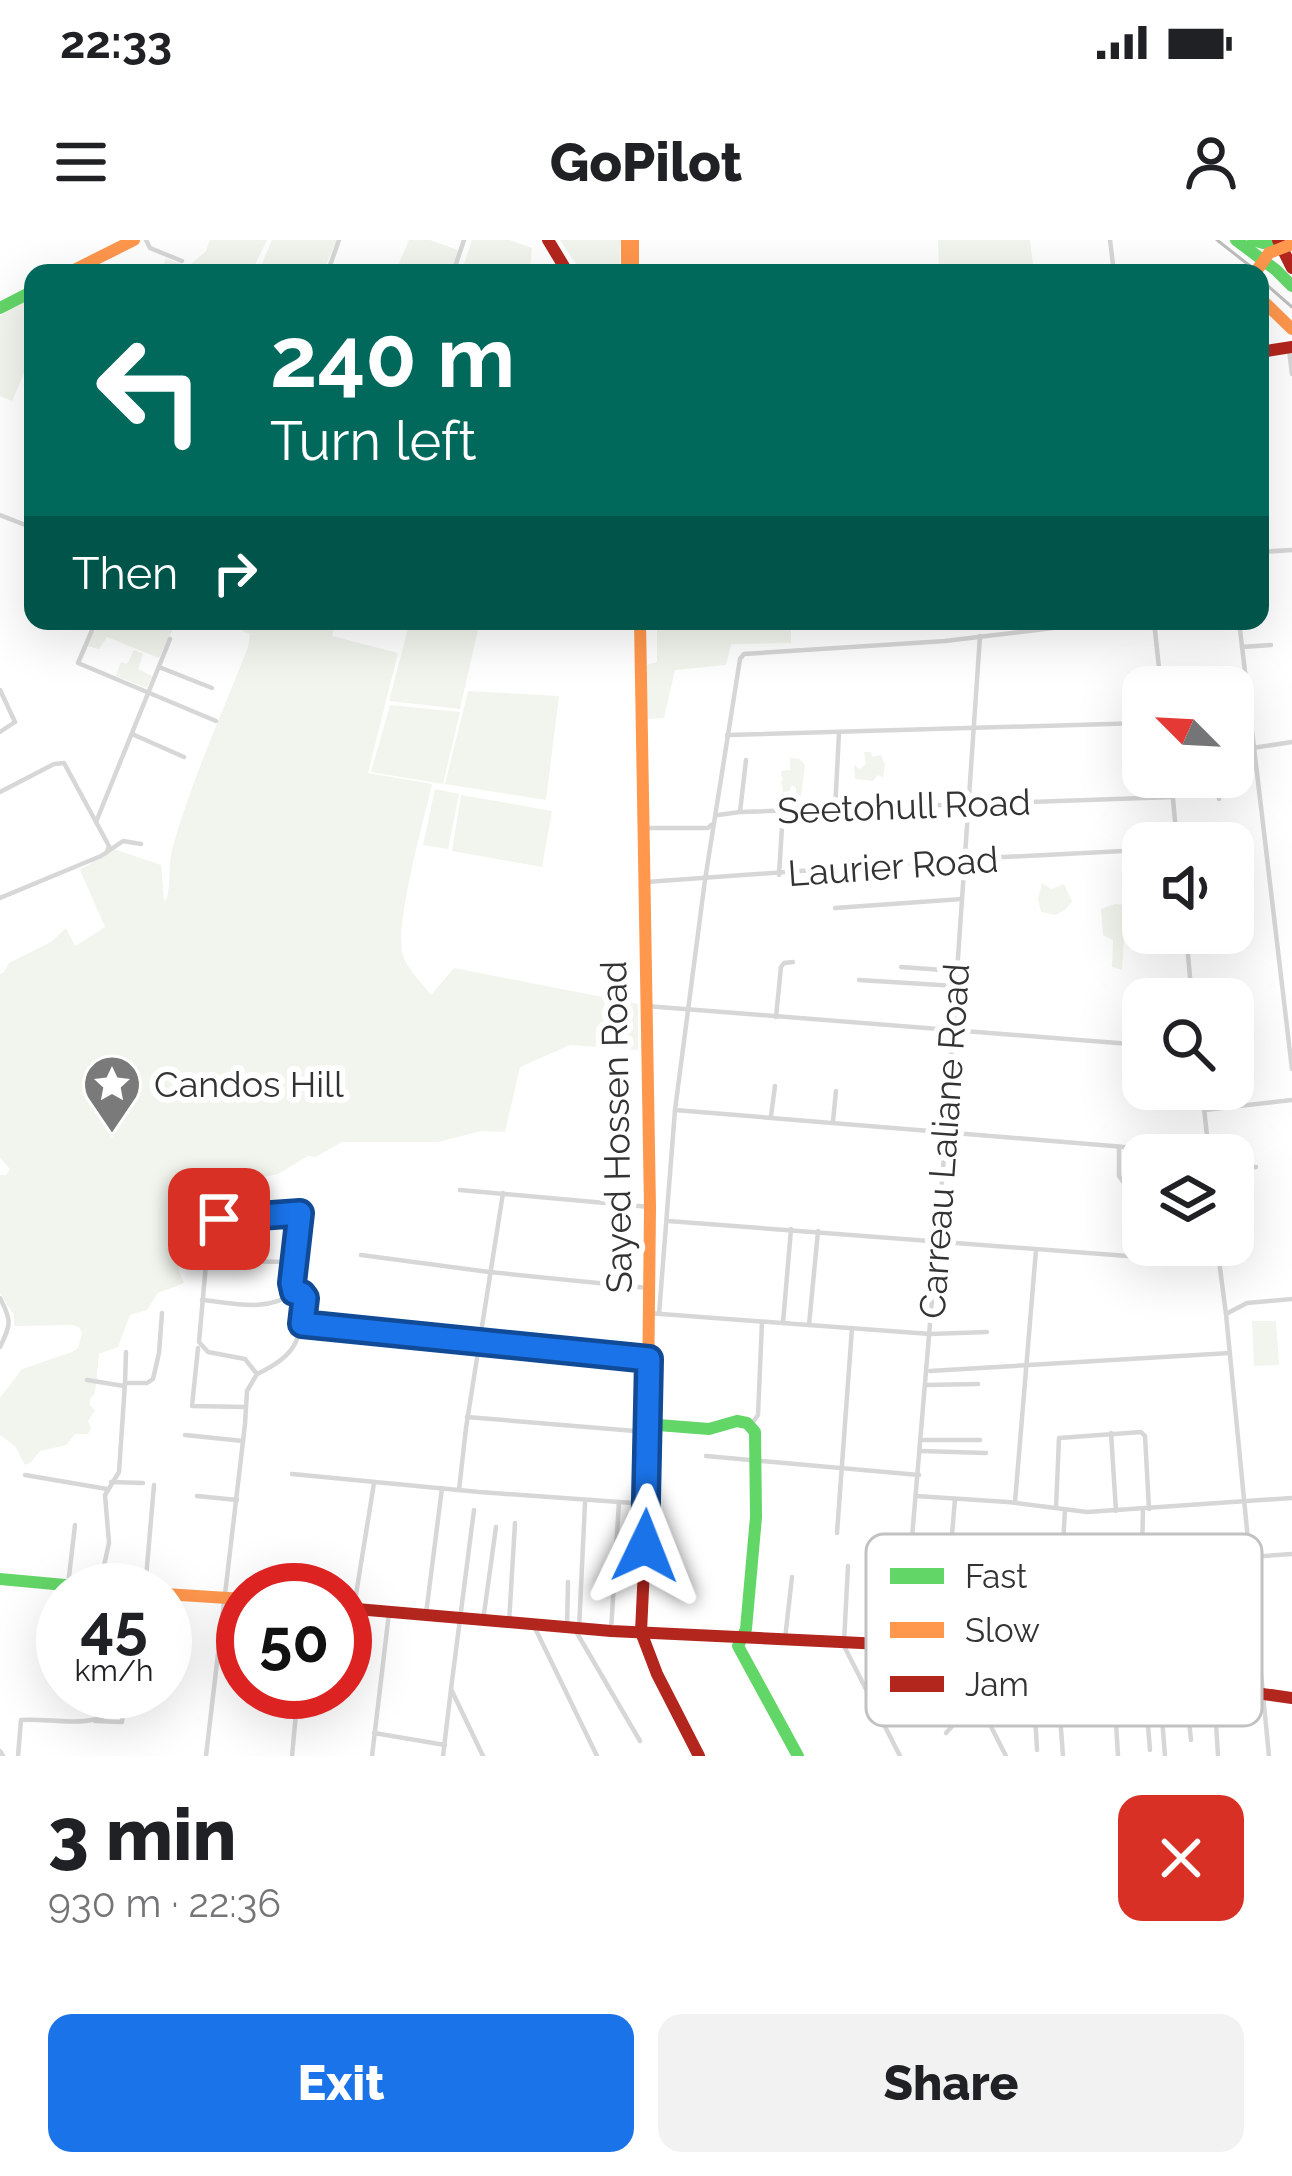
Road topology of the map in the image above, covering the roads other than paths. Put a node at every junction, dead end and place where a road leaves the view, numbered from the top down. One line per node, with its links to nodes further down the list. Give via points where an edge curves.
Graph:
1 (134, 240): 8 (main road)
2 (146, 240): 7 (street)
3 (1236, 240): 10 (main road)
4 (1253, 240): 5 (main road)
5 (1278, 240): 11 (main road)
6 (1292, 244): 9 (main road, bridge)
7 (182, 261)
8 (86, 264)
9 (1258, 264)
10 (1268, 264)
11 (1292, 268)
12 (1269, 308): 13 (main road)
13 (1292, 329)
14 (1290, 348): 15 (street)
15 (1292, 374)
16 (92, 630): 30 (street, via 78,663)
17 (640, 630): 51 (main road, Sayed Hossen Road)
18 (1027, 630): 21 (street)
19 (1155, 630): 25 (street)
20 (1240, 630): 24 (street)
21 (980, 635): 33 (street, Carreau Laliane Road); 37 (street, via 745,654)
22 (170, 640): 27 (street)
23 (1270, 645): 24 (street)
24 (1242, 647): 26 (street)
25 (1159, 666)
26 (1244, 666)
27 (159, 667): 28 (street); 30 (street)
28 (212, 688)
29 (0, 690): 34 (street, via 15,722)
30 (149, 691): 31 (street); 36 (street)
31 (216, 721)
32 (1122, 724): 33 (street)
33 (974, 729): 35 (street); 45 (street, Carreau Laliane Road)
34 (0, 732)
35 (839, 733): 37 (street); 46 (street)
36 (132, 734): 40 (street); 50 (street)
37 (727, 735): 49 (street)
38 (1292, 742): 39 (street)
39 (1254, 748)
40 (184, 757)
41 (746, 760): 48 (street)
42 (1254, 764): 72 (street)
43 (0, 792): 50 (street, via 60,762)
44 (1143, 798): 45 (street, Seetohull Road)
45 (968, 804): 46 (street, Seetohull Road); 55 (street, Carreau Laliane Road)
46 (835, 810): 47 (street, Seetohull Road)
47 (783, 811): 48 (street, Seetohull Road); 56 (street)
48 (740, 812): 49 (street, Seetohull Road)
49 (714, 820): 51 (street, Seetohull Road, via 708,829); 57 (street)
50 (96, 822): 53 (street)
51 (643, 828): 58 (main road, Sayed Hossen Road)
52 (141, 844): 53 (street)
53 (108, 849): 59 (street)
54 (1122, 851): 55 (street, Laurier Road)
55 (965, 860): 56 (street, Laurier Road); 60 (street, Carreau Laliane Road)
56 (778, 874): 57 (street, Laurier Road)
57 (705, 880): 58 (street, Laurier Road); 68 (street)
58 (644, 882): 67 (main road, Sayed Hossen Road)
59 (0, 898)
60 (962, 899): 61 (street); 64 (street, Carreau Laliane Road)
61 (835, 908)
62 (793, 962): 69 (street, via 782,965)
63 (901, 967): 64 (street)
64 (957, 971): 66 (street, Carreau Laliane Road)
65 (860, 980): 66 (street)
66 (956, 986): 70 (street, Carreau Laliane Road)
67 (645, 1006): 68 (street); 88 (main road, Sayed Hossen Road)
68 (689, 1011): 69 (street); 77 (street)
69 (776, 1017): 70 (street)
70 (952, 1031): 71 (street); 81 (street, Carreau Laliane Road)
71 (1122, 1043)
72 (1292, 1069)
73 (775, 1086): 79 (street)
74 (836, 1090): 80 (street)
75 (1292, 1100): 76 (street)
76 (1254, 1104)
77 (675, 1110): 79 (street); 89 (street)
78 (1204, 1110): 82 (street)
79 (771, 1118): 80 (street)
80 (832, 1123): 81 (street)
81 (946, 1133): 83 (street); 92 (street, Carreau Laliane Road)
82 (1207, 1134)
83 (1119, 1147): 84 (street); 85 (street)
84 (1122, 1147)
85 (1122, 1180)
86 (460, 1190): 87 (street)
87 (503, 1193): 88 (street); 99 (street)
88 (650, 1207): 100 (main road, Sayed Hossen Road)
89 (667, 1221): 90 (street); 106 (street)
90 (791, 1229): 91 (street); 109 (street)
91 (818, 1231): 92 (street); 111 (street)
92 (937, 1242): 93 (street); 114 (street, Carreau Laliane Road)
93 (1036, 1250): 95 (street); 121 (street)
94 (361, 1255): 99 (street)
95 (1122, 1256)
96 (207, 1261): 97 (street); 97 (street, via 214,1220 298,1211); 103 (street)
97 (295, 1262): 101 (street)
98 (1219, 1266): 107 (street)
99 (489, 1272): 100 (street); 116 (street)
100 (648, 1288): 106 (main road, Sayed Hossen Road)
101 (294, 1292): 103 (street, via 271,1304); 110 (street, via 305,1298)
102 (0, 1298): 117 (street, via 10,1323)
103 (202, 1300): 115 (street)
104 (1292, 1300): 107 (street, via 1247,1303)
105 (162, 1313): 125 (street, via 153,1379)
106 (654, 1313): 108 (street); 120 (main road, Sayed Hossen Road)
107 (1226, 1314): 119 (street)
108 (762, 1322): 109 (street); 130 (street, via 758,1415)
109 (783, 1323): 111 (street)
110 (302, 1324): 116 (street); 123 (street, via 294,1347)
111 (809, 1325): 112 (street)
112 (852, 1328): 114 (street); 141 (street)
113 (987, 1332): 114 (street)
114 (930, 1334): 122 (street, Carreau Laliane Road)
115 (199, 1342): 123 (street, via 208,1352 245,1359); 128 (street, via 192,1406)
116 (480, 1342): 120 (street); 129 (street)
117 (0, 1347)
118 (126, 1352): 125 (street)
119 (1230, 1353): 121 (street); 159 (street)
120 (649, 1359): 131 (main road, Sayed Hossen Road)
121 (1027, 1366): 122 (street); 158 (street)
122 (927, 1372): 127 (street, Carreau Laliane Road)
123 (256, 1374): 128 (street)
124 (87, 1380): 125 (street)
125 (125, 1384): 148 (street, via 121,1460)
126 (978, 1384): 127 (street)
127 (926, 1385): 134 (street, Carreau Laliane Road)
128 (246, 1407): 136 (street)
129 (467, 1417): 131 (street); 150 (street)
130 (750, 1426): 131 (main road); 140 (main road)
131 (653, 1428): 160 (main road)
132 (1111, 1433): 161 (street, via 1060,1436); 162 (street, via 1143,1433); 165 (street)
133 (185, 1436): 136 (street)
134 (922, 1440): 135 (street); 137 (street, Carreau Laliane Road)
135 (980, 1440)
136 (243, 1442): 155 (street)
137 (921, 1451): 138 (street); 144 (street, Carreau Laliane Road)
138 (986, 1453)
139 (706, 1456): 140 (street)
140 (758, 1460): 141 (street); 197 (main road)
141 (841, 1469): 144 (street); 169 (street)
142 (25, 1474): 148 (street)
143 (292, 1474): 145 (street)
144 (919, 1475): 152 (street, Carreau Laliane Road)
145 (374, 1483): 149 (street); 181 (street)
146 (143, 1484): 148 (street)
147 (154, 1485): 179 (street)
148 (109, 1486): 178 (street)
149 (442, 1488): 150 (street); 189 (street)
150 (459, 1490): 156 (street)
151 (197, 1496): 155 (street)
152 (916, 1496): 153 (street); 170 (street, Carreau Laliane Road)
153 (955, 1498): 158 (street); 171 (street)
154 (1292, 1498): 159 (street)
155 (237, 1500): 180 (street)
156 (585, 1500): 157 (street); 194 (street)
157 (619, 1502): 160 (street); 195 (street)
158 (1015, 1502): 161 (street)
159 (1244, 1502): 162 (street); 174 (street)
160 (647, 1504): 196 (main road)
161 (1056, 1508): 164 (street)
162 (1146, 1509): 165 (street); 173 (street)
163 (474, 1510): 190 (street)
164 (1066, 1510): 165 (street); 172 (street)
165 (1115, 1510)
166 (515, 1523): 192 (street)
167 (75, 1525): 177 (street)
168 (496, 1527): 191 (street)
169 (837, 1533)
170 (911, 1534)
171 (952, 1534)
172 (1064, 1534)
173 (1144, 1534)
174 (1247, 1534)
175 (1292, 1554): 176 (street)
176 (1262, 1556)
177 (71, 1563)
178 (105, 1563)
179 (147, 1563)
180 (230, 1563)
181 (358, 1563)
182 (848, 1566): 199 (street)
183 (792, 1577): 198 (street)
184 (0, 1579): 186 (main road)
185 (568, 1582): 194 (street)
186 (36, 1583)
187 (372, 1611): 188 (main road)
188 (389, 1613): 189 (main road); 221 (street)
189 (426, 1616): 190 (main road)
190 (458, 1618): 191 (main road); 204 (street)
191 (483, 1621): 192 (main road)
192 (509, 1623): 193 (main road)
193 (534, 1626): 194 (main road); 234 (street)
194 (573, 1628): 195 (main road); 224 (street)
195 (611, 1631): 196 (main road)
196 (641, 1631): 197 (main road); 235 (main road)
197 (741, 1636): 198 (main road); 236 (main road, via 740,1653)
198 (785, 1640): 199 (main road)
199 (843, 1642): 200 (main road); 203 (street)
200 (866, 1643)
201 (216, 1677): 229 (street)
202 (1262, 1683): 205 (street)
203 (866, 1688)
204 (451, 1689): 225 (street); 233 (street)
205 (1263, 1693): 206 (main road); 243 (street)
206 (1292, 1698)
207 (98, 1719): 210 (street)
208 (122, 1719): 210 (street)
209 (295, 1719): 230 (street)
210 (94, 1721): 228 (street, via 23,1719)
211 (885, 1726): 237 (street)
212 (952, 1726): 222 (street)
213 (990, 1726): 238 (street)
214 (1035, 1726): 226 (street)
215 (1060, 1726): 239 (street)
216 (1118, 1726): 240 (street)
217 (1151, 1726): 227 (street)
218 (1160, 1726): 241 (street)
219 (1190, 1726): 223 (street)
220 (1216, 1726): 242 (street)
221 (374, 1733): 225 (street); 231 (street)
222 (946, 1733)
223 (1191, 1740)
224 (640, 1741)
225 (445, 1745): 232 (street)
226 (1037, 1750)
227 (1150, 1750)
228 (18, 1756)
229 (206, 1756)
230 (292, 1756)
231 (372, 1756)
232 (443, 1756)
233 (483, 1756)
234 (597, 1756)
235 (699, 1756)
236 (798, 1756)
237 (900, 1756)
238 (1006, 1756)
239 (1063, 1756)
240 (1118, 1756)
241 (1165, 1756)
242 (1218, 1756)
243 (1269, 1756)

